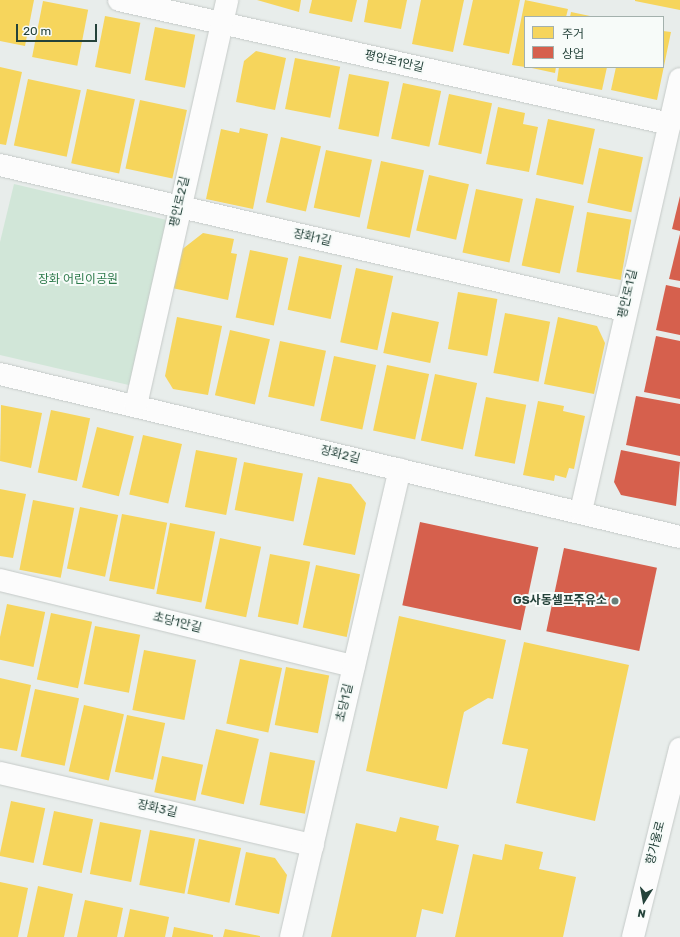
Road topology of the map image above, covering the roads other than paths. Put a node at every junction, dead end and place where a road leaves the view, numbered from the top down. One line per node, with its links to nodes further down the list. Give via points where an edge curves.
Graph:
1 (119, 0): 3 (street, 평안로1안길)
2 (227, 0): 3 (street, 평안로2길)
3 (222, 24): 5 (street, 평안로1안길); 7 (street, 평안로2길)
4 (680, 79): 5 (street, 평안로1길)
5 (670, 124): 8 (street, 평안로1길)
6 (0, 165): 7 (street, 장화1길)
7 (179, 207): 8 (street, 장화1길); 10 (street, 평안로2길)
8 (624, 310): 12 (street, 평안로1길)
9 (0, 374): 10 (street, 장화2길)
10 (136, 405): 11 (street, 장화2길)
11 (400, 470): 12 (street, 장화2길); 15 (street, 초당1길)
12 (581, 511): 13 (street, 장화2길)
13 (680, 537)
14 (0, 580): 15 (street, 초당1안길)
15 (354, 666): 18 (street, 초당1길)
16 (680, 749): 20 (street, 항가울로)
17 (0, 773): 18 (street, 장화3길)
18 (313, 845): 19 (street, 초당1길)
19 (291, 937)
20 (633, 937)

